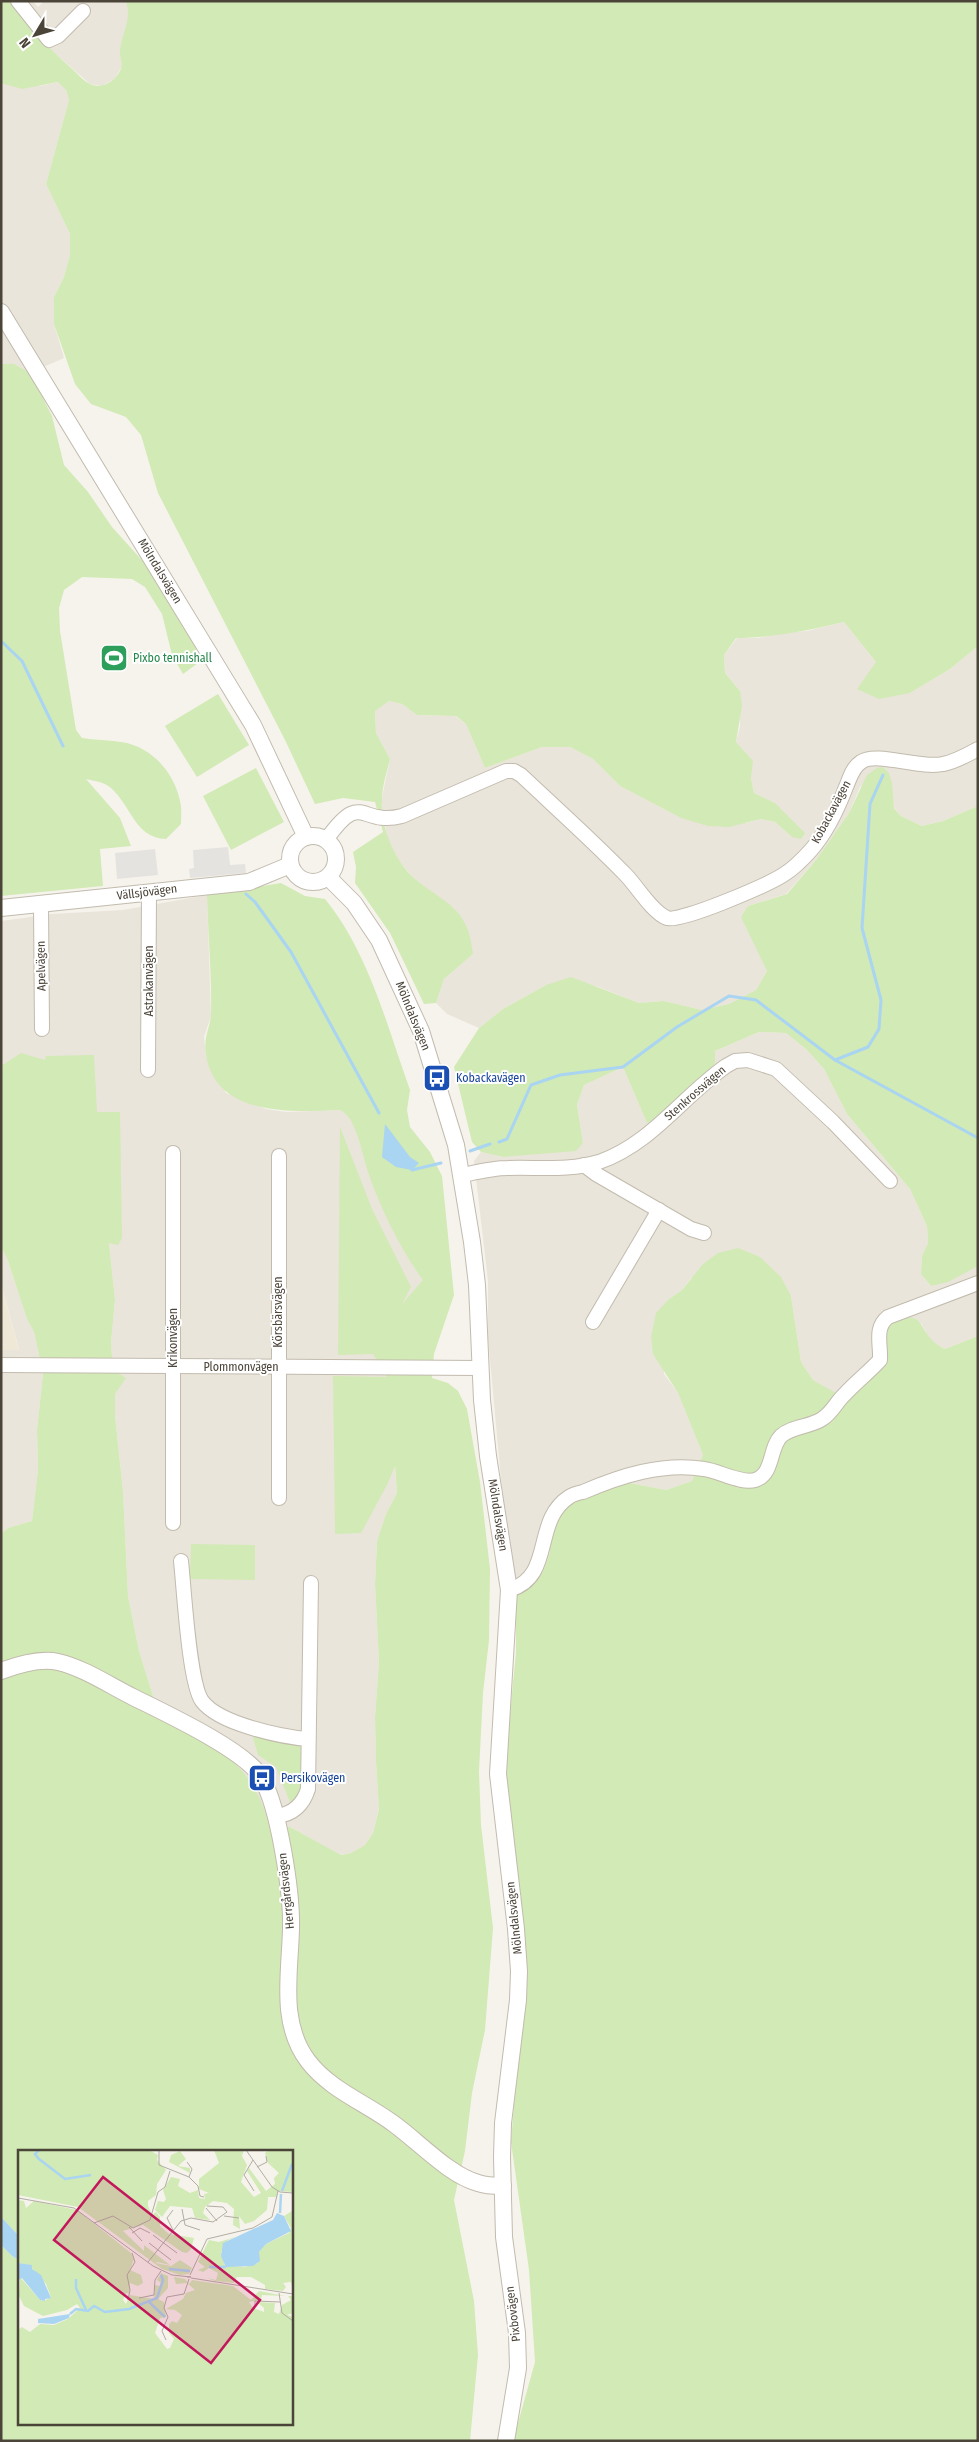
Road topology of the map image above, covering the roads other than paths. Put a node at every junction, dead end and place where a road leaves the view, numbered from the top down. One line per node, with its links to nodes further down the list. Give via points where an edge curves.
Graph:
1 (18, 1): 2 (street, via 48,40 58,36)
2 (83, 11)
3 (1, 312): 5 (street, Mölndalsvägen, via 254,725)
4 (978, 749): 6 (street, Kobackavägen, via 942,764 908,764 880,757 862,761 852,773 812,850 798,863 783,875 676,920 661,915 627,876 514,771 506,771 391,819 364,811 354,812 340,821)
5 (306, 837): 6 (street); 7 (street, via 296,843)
6 (326, 840): 8 (street, via 336,858)
7 (290, 865): 8 (street, via 295,874 306,882 319,882); 9 (street, Vällsjövägen, via 249,882)
8 (328, 877): 17 (street, Mölndalsvägen, via 362,915 391,963 424,1040)
9 (149, 893): 10 (street, Vällsjövägen); 13 (street, Astrakanvägen)
10 (40, 904): 11 (street, Vällsjövägen); 12 (street, Apelvägen)
11 (1, 908)
12 (42, 1029)
13 (148, 1070)
14 (173, 1154): 24 (street, Krikonvägen)
15 (279, 1156): 25 (street, Körsbärsvägen)
16 (584, 1165): 17 (street, Stenkrossvägen, via 506,1168); 18 (street, Stenkrossvägen, via 599,1162 646,1137 714,1074 735,1061 748,1060 776,1069); 19 (street)
17 (463, 1175): 26 (street, Mölndalsvägen, via 477,1285)
18 (890, 1181)
19 (659, 1210): 20 (street); 22 (street)
20 (704, 1233)
21 (978, 1283): 31 (street, via 882,1321 879,1327 880,1360 846,1392 828,1415 782,1435 765,1473 759,1478 745,1480 693,1467 660,1470 607,1481 570,1496 551,1515 540,1559 533,1573 526,1582)
22 (592, 1322)
23 (1, 1365): 24 (street, Plommonvägen)
24 (173, 1368): 25 (street, Plommonvägen); 28 (street, Krikonvägen)
25 (278, 1368): 26 (street, Plommonvägen); 27 (street, Körsbärsvägen)
26 (480, 1368): 31 (street, Mölndalsvägen, via 488,1456)
27 (279, 1498)
28 (173, 1523)
29 (181, 1561): 33 (street, via 192,1666 202,1701 227,1717 261,1731)
30 (310, 1583): 33 (street)
31 (509, 1590): 35 (street, Mölndalsvägen, via 498,1774 519,1971 503,2122)
32 (1, 1671): 34 (street, Herrgårdsvägen, via 36,1662 57,1661 159,1710 254,1766)
33 (308, 1739): 34 (street, via 309,1774 305,1798 293,1812)
34 (277, 1816): 35 (street, Herrgårdsvägen, via 291,1927 288,2007 298,2046 334,2086 393,2123 456,2171 476,2183)
35 (503, 2186): 36 (street, Pixbovägen, via 504,2237 517,2333 518,2368)
36 (506, 2441)

